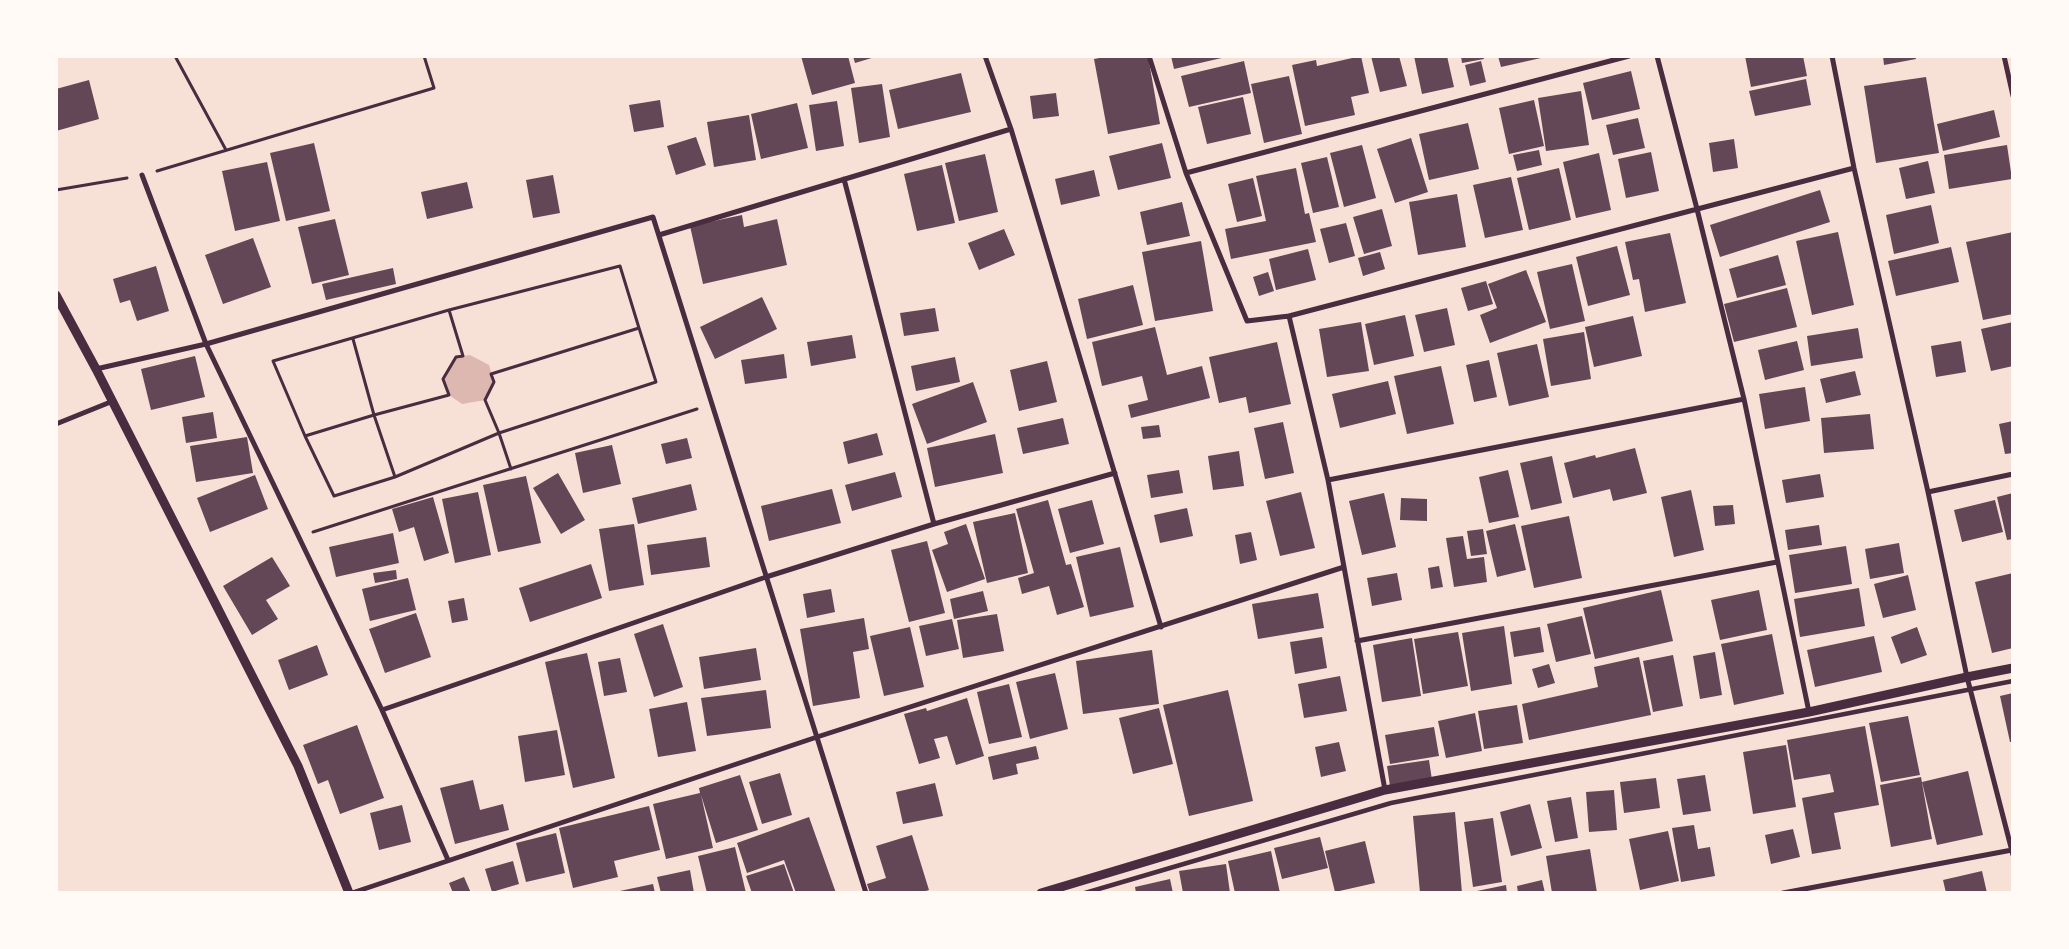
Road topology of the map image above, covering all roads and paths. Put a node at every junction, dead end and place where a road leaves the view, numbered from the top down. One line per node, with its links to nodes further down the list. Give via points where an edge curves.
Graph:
1 (175, 56): 11 (path)
2 (424, 56): 11 (path, via 434,88)
3 (985, 56): 10 (street)
4 (1149, 56): 13 (street)
5 (1629, 56): 13 (street)
6 (1657, 56): 17 (street)
7 (1832, 56): 12 (street)
8 (2004, 56): 9 (street)
9 (2013, 96)
10 (1011, 129): 15 (street); 34 (street)
11 (226, 150): 14 (path)
12 (1854, 168): 17 (street); 38 (street)
13 (1186, 173): 21 (street, via 1246,321)
14 (142, 175): 16 (path); 24 (street)
15 (844, 179): 18 (street); 39 (street)
16 (56, 190)
17 (1697, 209): 21 (street); 26 (street)
18 (659, 235): 24 (street, via 653,217); 28 (street)
19 (56, 295): 25 (street)
20 (449, 310): 22 (path, via 620,266); 23 (path); 29 (path, via 463,356 456,357 443,379 449,395)
21 (1289, 316): 37 (street)
22 (639, 328): 31 (path, via 491,374 494,382 486,400); 31 (path, via 656,382)
23 (353, 339): 29 (path); 32 (path, via 273,361)
24 (206, 344): 25 (street); 40 (street)
25 (96, 369): 27 (street)
26 (1744, 399): 37 (street); 41 (street)
27 (113, 401): 30 (street); 57 (street, via 298,766)
28 (712, 404): 33 (path); 43 (street)
29 (374, 415): 32 (path); 36 (path)
30 (56, 424)
31 (499, 432): 33 (path); 36 (path)
32 (305, 436): 36 (path, via 334,496)
33 (511, 469): 40 (path)
34 (1115, 473): 39 (street); 44 (street)
35 (2013, 474): 38 (street)
36 (396, 477)
37 (1328, 480): 42 (street)
38 (1928, 492): 47 (street)
39 (934, 524): 43 (street)
40 (299, 536): 50 (street)
41 (1778, 562): 45 (street); 51 (street)
42 (1344, 567): 44 (street); 45 (street)
43 (766, 577): 50 (street); 52 (street)
44 (1161, 627): 52 (street)
45 (1357, 641): 53 (street)
46 (2013, 668): 47 (street)
47 (1967, 676): 49 (street); 51 (street)
48 (2013, 681): 49 (street)
49 (1970, 689): 54 (street); 60 (street, via 1391,803)
50 (382, 710): 55 (street)
51 (1809, 712): 53 (street)
52 (817, 737): 55 (street); 58 (street)
53 (1385, 790): 59 (street)
54 (2012, 853): 56 (street)
55 (448, 860): 57 (street)
56 (1817, 890): 61 (street)
57 (350, 893)
58 (866, 893)
59 (1041, 893)
60 (1085, 893)
61 (1783, 893)

